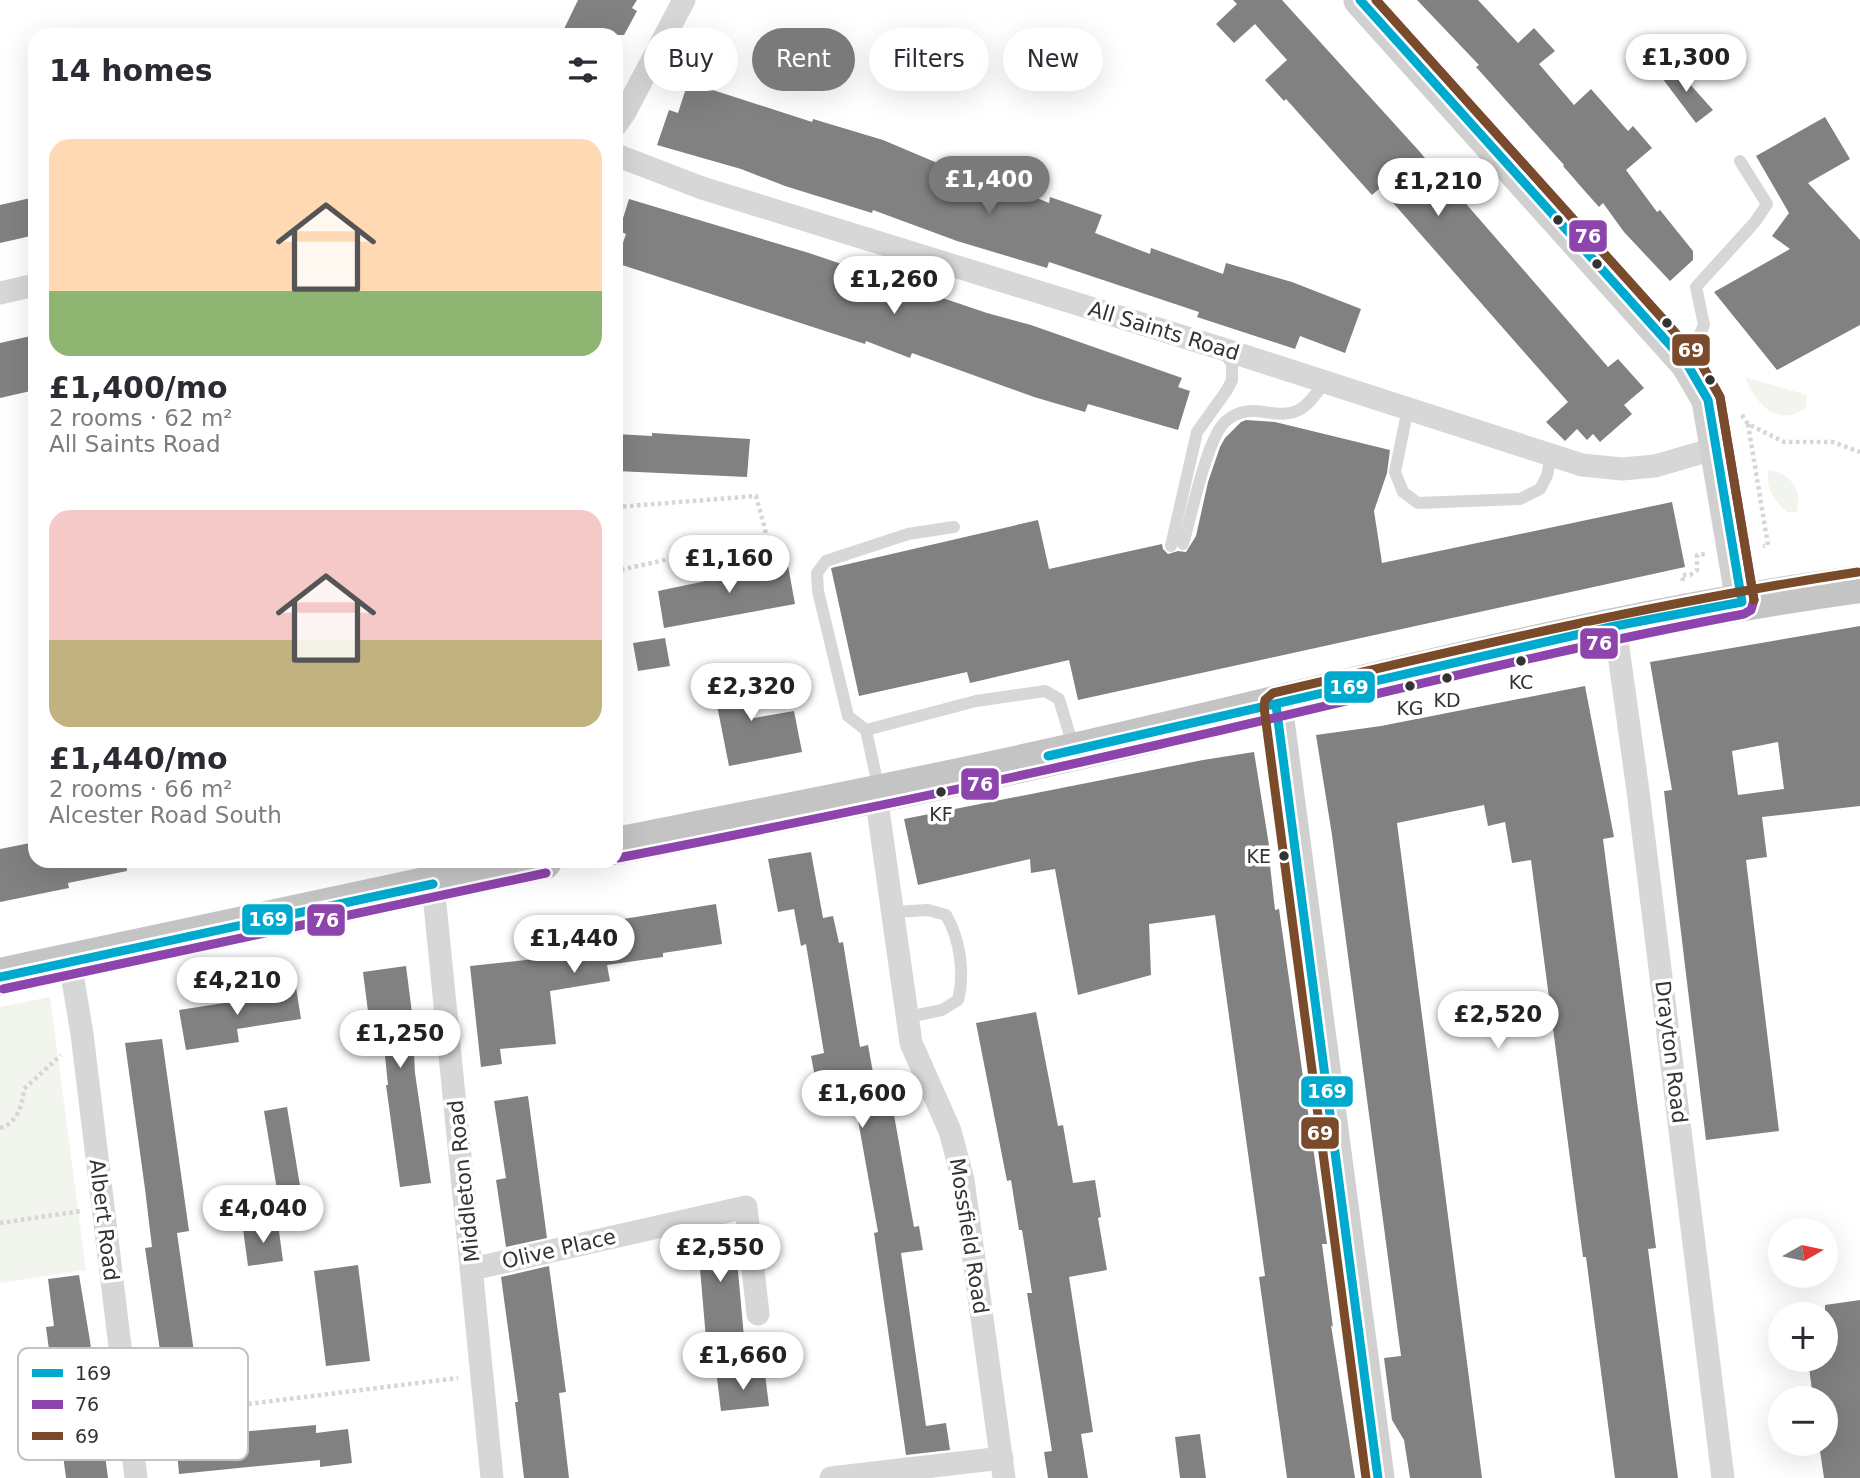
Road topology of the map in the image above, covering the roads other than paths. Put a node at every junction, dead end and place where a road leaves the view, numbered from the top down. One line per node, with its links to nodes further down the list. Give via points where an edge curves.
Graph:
1 (684, 0): 3 (street)
2 (1360, 0): 9 (main road)
3 (623, 116)
4 (623, 158): 8 (street, All Saints Road, via 702,188)
5 (1740, 161): 9 (lane, via 1767,204 1696,287 1704,325)
6 (28, 287): 7 (street)
7 (0, 293)
8 (1223, 349): 10 (street, All Saints Road); 10 (lane, via 1232,364 1232,380 1197,432 1177,545 1224,422 1251,410 1299,410)
9 (1687, 364): 12 (main road, via 1708,400)
10 (1325, 382): 11 (street, All Saints Road)
11 (1408, 408): 13 (street, All Saints Road); 13 (lane, via 1395,472 1403,492 1418,503 1520,499 1540,489)
12 (1717, 448): 13 (street, All Saints Road, via 1655,466 1622,469 1582,465); 16 (main road)
13 (1551, 455)
14 (954, 527): 19 (lane, via 908,534 826,561 817,573 848,716)
15 (1860, 584): 16 (highway)
16 (1742, 602): 17 (highway)
17 (1615, 626): 18 (highway); 38 (street, Drayton Road)
18 (1276, 705): 20 (highway); 37 (main road)
19 (866, 730): 20 (lane, via 976,701 1045,691 1059,699); 21 (lane)
20 (1075, 751): 21 (highway)
21 (878, 794): 22 (highway); 25 (street, Mossfield Road)
22 (623, 845)
23 (510, 868): 24 (highway)
24 (433, 884): 26 (highway); 29 (street, Middleton Road)
25 (893, 912): 28 (street, Mossfield Road); 28 (lane, via 928,910 946,915 955,931 961,970 958,1000 942,1010)
26 (70, 962): 27 (highway); 31 (street, Albert Road)
27 (0, 977)
28 (908, 1017): 33 (street, Mossfield Road, via 911,1043 950,1131 963,1180)
29 (472, 1269): 30 (street, Olive Place, via 746,1207); 35 (street, Middleton Road)
30 (758, 1314)
31 (120, 1348)
32 (134, 1460): 34 (street, Albert Road)
33 (1003, 1468): 36 (street)
34 (136, 1478)
35 (492, 1478)
36 (831, 1478)
37 (1378, 1478)
38 (1723, 1478)

